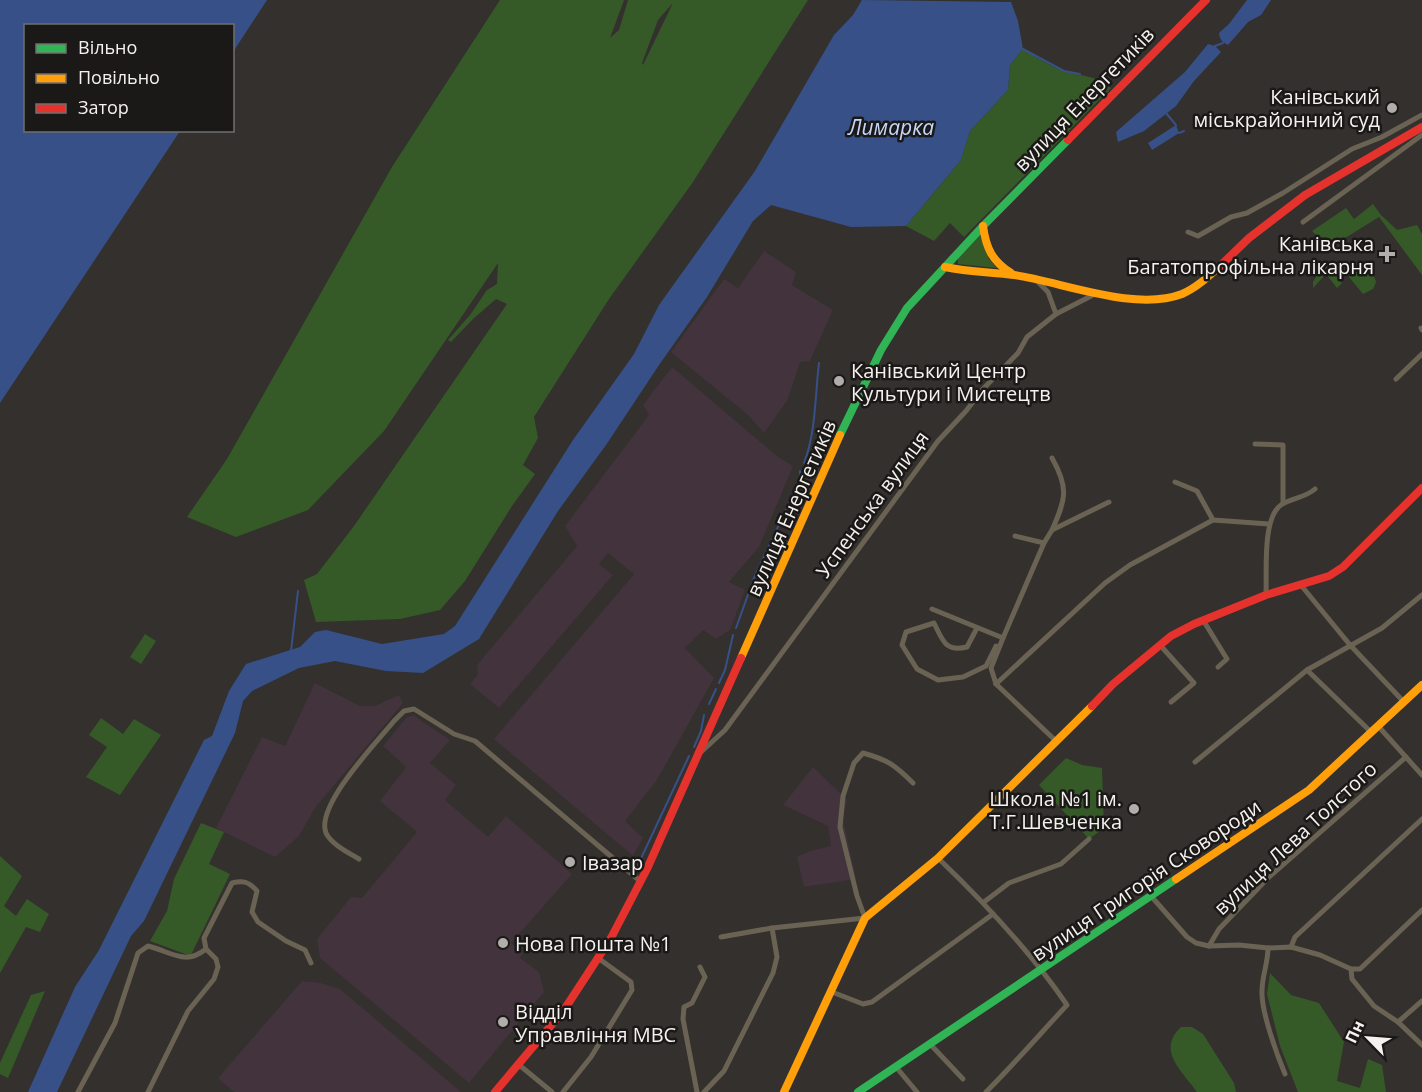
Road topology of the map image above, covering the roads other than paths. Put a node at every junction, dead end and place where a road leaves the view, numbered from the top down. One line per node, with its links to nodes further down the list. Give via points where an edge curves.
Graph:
1 (1206, 0): 6 (street, вулиця Енергетиків)
2 (1422, 115): 7 (street, via 1352,149 1247,213 1231,217 1198,236)
3 (1422, 128): 11 (street, via 1331,178 1255,232 1207,279 1180,294 1145,299)
4 (1422, 135): 5 (street)
5 (1304, 222)
6 (983, 226): 8 (street, вулиця Енергетиків); 9 (street, via 986,249 998,265)
7 (1188, 232)
8 (945, 267): 9 (street); 47 (street, вулиця Енергетиків, via 907,308 876,359)
9 (1014, 275): 10 (street)
10 (1036, 280): 11 (street); 12 (street, via 1048,292)
11 (1095, 294): 12 (street, Успенська вулиця)
12 (1056, 314): 47 (street, Успенська вулиця, via 1027,337 1018,353 938,441 725,730)
13 (1422, 354): 14 (street)
14 (1395, 379)
15 (1255, 444): 21 (street, via 1283,445)
16 (1052, 458): 24 (street, via 1064,493)
17 (1175, 482): 22 (street, via 1197,491)
18 (1422, 488): 27 (street, via 1343,567 1329,576)
19 (1315, 489): 21 (street)
20 (1109, 502): 24 (street)
21 (1283, 503): 23 (street)
22 (1213, 520): 23 (street); 41 (street, via 1108,581)
23 (1269, 524): 28 (street)
24 (1052, 530): 26 (street)
25 (1015, 536): 26 (street)
26 (1044, 543): 35 (street)
27 (1300, 584): 28 (street); 37 (street)
28 (1266, 595): 32 (street)
29 (1422, 595): 37 (street, via 1382,628)
30 (932, 609): 31 (street)
31 (948, 616): 33 (street); 34 (street)
32 (1203, 620): 36 (street); 39 (street, via 1227,659)
33 (934, 623): 34 (street, via 944,645 955,650 967,647); 38 (street, via 906,632 902,645 917,669 938,680 963,677 986,666)
34 (977, 628): 35 (street)
35 (1003, 638): 41 (street, via 991,668)
36 (1160, 645): 43 (street, via 1194,683); 46 (street, via 1113,684)
37 (1350, 645): 40 (street); 44 (street)
38 (996, 646)
39 (1218, 667)
40 (1307, 670): 45 (street); 49 (street)
41 (996, 684): 46 (street)
42 (1422, 685): 44 (street, вулиця Григорія Сковороди)
43 (1171, 702)
44 (1404, 702): 45 (street, вулиця Григорія Сковороди)
45 (1375, 730): 48 (street); 57 (street, вулиця Григорія Сковороди, via 1309,790)
46 (1057, 742): 54 (street)
47 (699, 754): 56 (street, вулиця Енергетиків)
48 (1406, 757): 50 (street); 64 (street, вулиця Лева Толстого, via 1268,878 1219,929)
49 (1195, 762)
50 (1422, 775)
51 (914, 783): 61 (street, via 883,759 863,753 854,763 843,796 840,827)
52 (1422, 819): 65 (street, via 1294,937)
53 (1089, 839): 58 (street, via 1061,864 1009,883)
54 (938, 858): 58 (street); 61 (street)
55 (359, 859): 56 (street, via 326,834 324,818 337,791 394,721 404,711 414,709 454,734 475,741)
56 (640, 881): 68 (street, вулиця Енергетиків)
57 (1151, 896): 64 (street, via 1187,937); 71 (street, вулиця Григорія Сковороди)
58 (984, 902): 60 (street)
59 (1422, 910): 72 (street, via 1360,969)
60 (993, 914): 71 (street); 73 (street, via 872,1002 863,1004)
61 (865, 918): 62 (street); 73 (street)
62 (772, 928): 63 (street); 88 (street, via 777,957 773,973 724,1071)
63 (721, 937)
64 (1209, 946): 66 (street)
65 (1291, 947): 66 (street); 72 (street)
66 (1268, 948): 80 (street, via 1261,993)
67 (206, 949): 69 (street, via 204,938 232,883 242,880 257,891 252,912 258,922 305,950); 82 (street, via 187,959 148,946 138,953 115,1023); 83 (street, via 216,959 214,980 188,1011)
68 (598, 958): 78 (street, вулиця Енергетиків, via 564,1010); 86 (street, via 631,982 632,990 591,1057)
69 (311, 963)
70 (700, 968): 87 (street, via 705,977 692,1003 684,1007 683,1019)
71 (1042, 969): 76 (street, вулиця Григорія Сковороди); 92 (street, via 1067,1005)
72 (1352, 969): 75 (street, via 1352,979 1374,1006)
73 (832, 992): 89 (street)
74 (1422, 1001): 75 (street)
75 (1398, 1022): 77 (street)
76 (930, 1044): 79 (street, вулиця Григорія Сковороди); 81 (street)
77 (1422, 1045)
78 (518, 1064): 84 (street, вулиця Енергетиків); 85 (street)
79 (896, 1067): 90 (street, вулиця Григорія Сковороди); 91 (street)
80 (1285, 1074)
81 (963, 1079)
82 (78, 1092)
83 (148, 1092)
84 (495, 1092)
85 (552, 1092)
86 (563, 1092)
87 (697, 1092)
88 (704, 1092)
89 (784, 1092)
90 (858, 1092)
91 (917, 1092)
92 (986, 1092)

